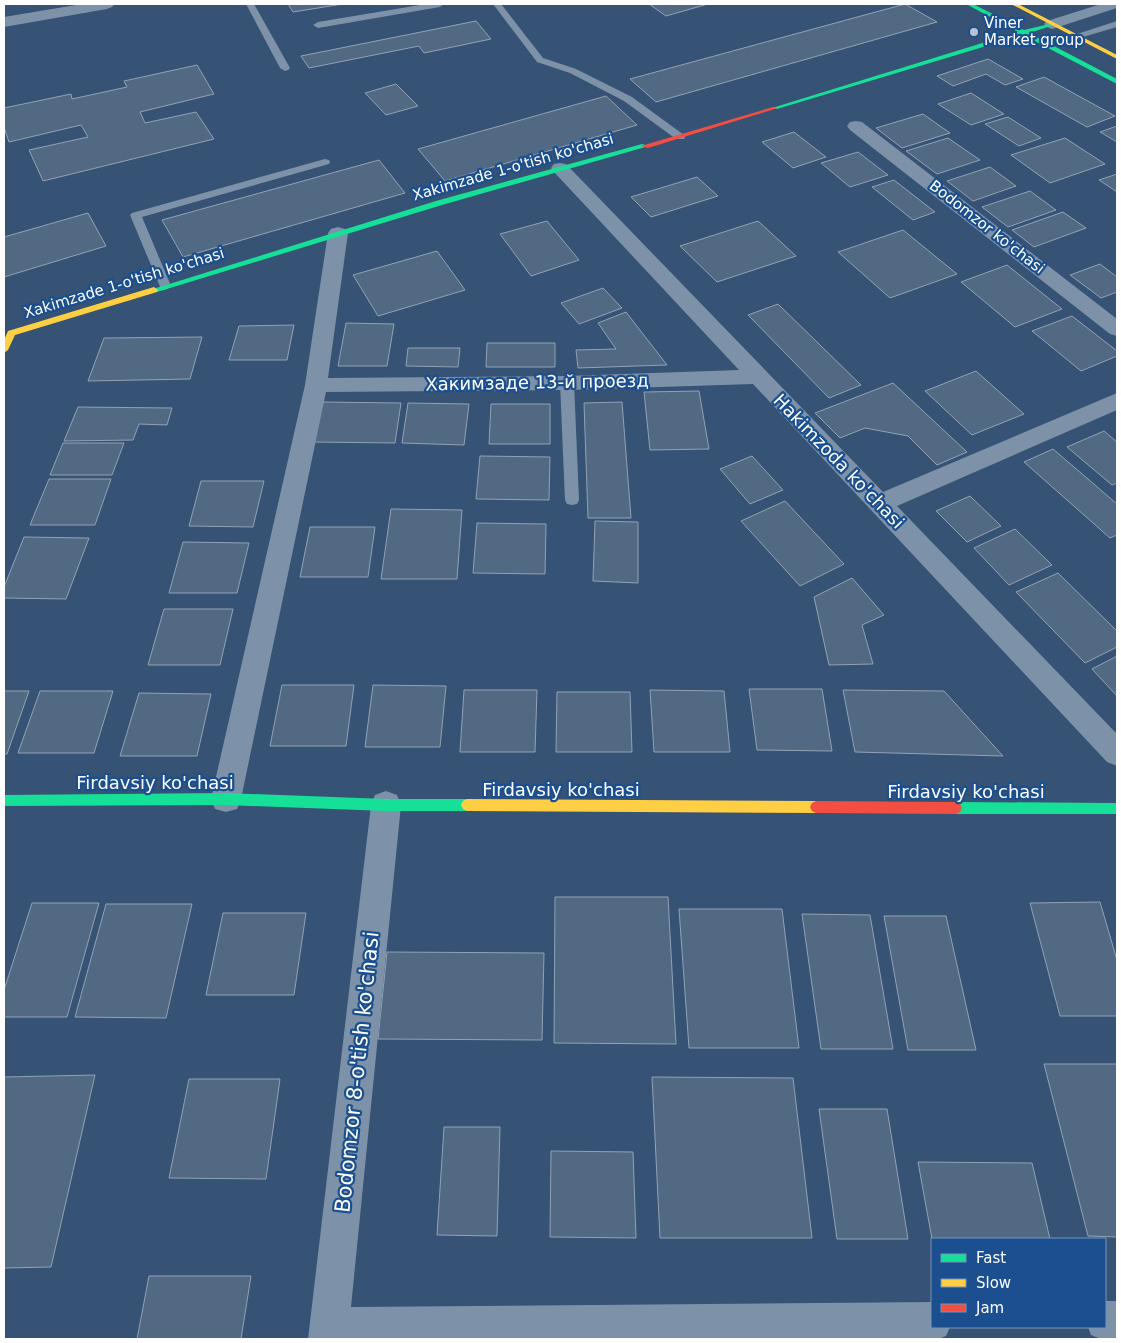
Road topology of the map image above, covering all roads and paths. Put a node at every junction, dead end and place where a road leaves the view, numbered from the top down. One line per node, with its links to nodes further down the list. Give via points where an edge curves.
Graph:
1 (107, 4): 8 (street)
2 (250, 4): 15 (lane)
3 (440, 4): 11 (lane)
4 (497, 4): 18 (lane, via 540,60 573,71 628,99)
5 (969, 4): 12 (street)
6 (1014, 4): 9 (street)
7 (1116, 4): 9 (street)
8 (4, 22)
9 (1052, 24): 12 (street, Xakimzade 1-o'tish ko'chasi); 13 (street)
10 (1117, 24): 13 (lane)
11 (318, 25)
12 (1023, 33): 16 (street); 18 (street, Xakimzade 1-o'tish ko'chasi)
13 (1076, 36): 14 (street)
14 (1117, 57)
15 (285, 68)
16 (1117, 82)
17 (856, 126): 23 (street, Bodomzor ko'chasi)
18 (680, 137): 20 (street, Xakimzade 1-o'tish ko'chasi)
19 (325, 162): 22 (lane, via 136,215)
20 (560, 168): 21 (street, Xakimzade 1-o'tish ko'chasi); 25 (street, Hakimzoda ko'chasi)
21 (338, 233): 22 (street, Xakimzade 1-o'tish ko'chasi); 27 (street)
22 (165, 286): 24 (street, Xakimzade 1-o'tish ko'chasi)
23 (1117, 329)
24 (6, 338)
25 (758, 377): 26 (street, Хакимзаде 13-й проезд); 30 (street, Hakimzoda ko'chasi)
26 (567, 383): 27 (street, Хакимзаде 13-й проезд); 29 (lane)
27 (316, 385): 32 (street)
28 (1117, 401): 30 (street)
29 (572, 500)
30 (881, 503): 31 (street, Hakimzoda ko'chasi)
31 (1117, 753)
32 (226, 798): 33 (street, Firdavsiy ko'chasi); 34 (street, Firdavsiy ko'chasi)
33 (4, 801)
34 (386, 805): 35 (street, Firdavsiy ko'chasi); 37 (street, Bodomzor 8-o'tish ko'chasi)
35 (1117, 809)
36 (931, 1322): 37 (street)
37 (328, 1333)

